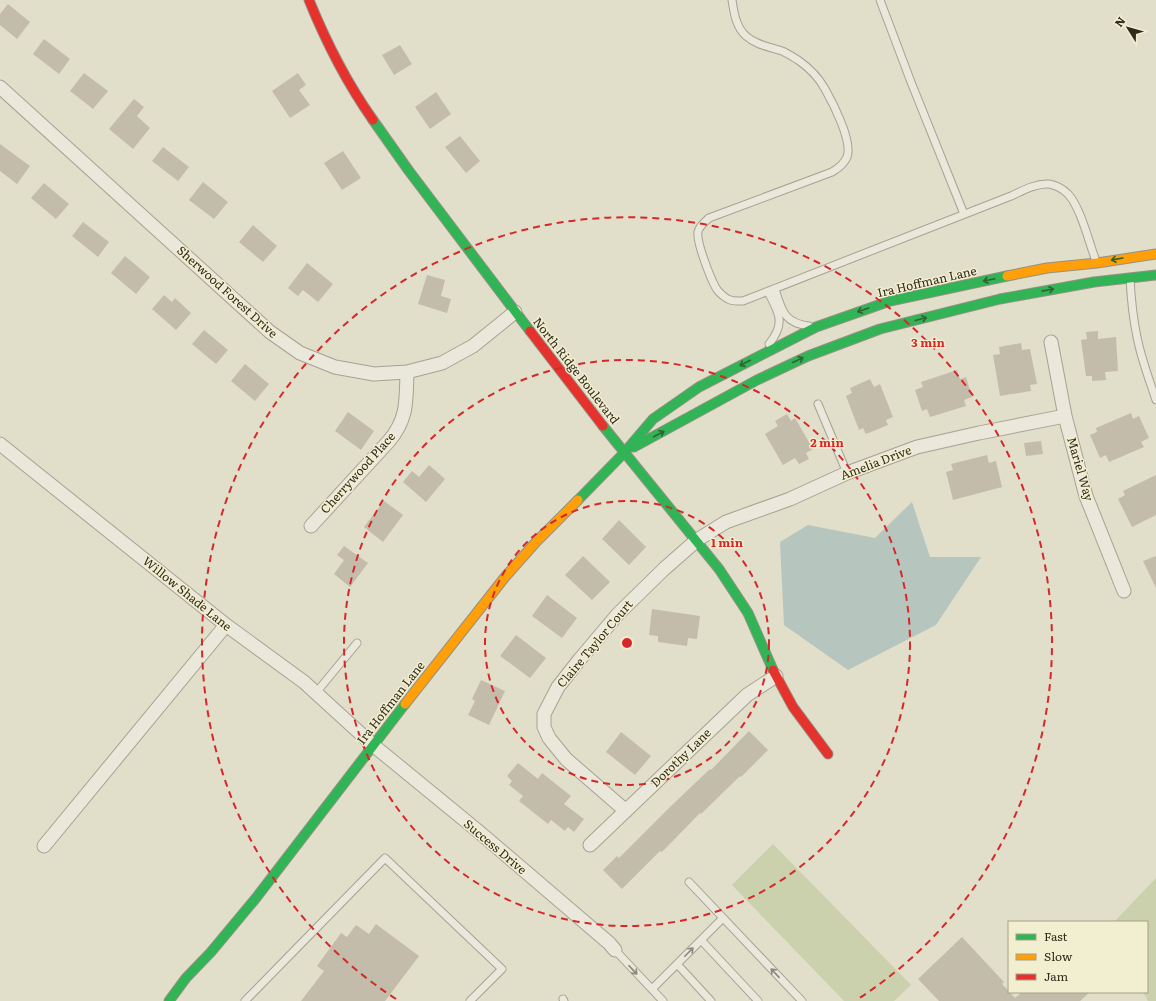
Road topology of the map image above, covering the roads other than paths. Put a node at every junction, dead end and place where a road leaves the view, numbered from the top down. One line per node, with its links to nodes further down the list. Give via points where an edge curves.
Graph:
1 (309, 0): 11 (main road, North Ridge Boulevard, via 321,30 360,100 409,171)
2 (732, 0): 10 (lane, via 740,30 746,37 784,52 799,61 824,88 843,127 849,147 847,157 841,166 832,172 710,218 698,232 698,243 713,282 727,299 743,301)
3 (880, 0): 5 (lane)
4 (0, 87): 15 (street, Sherwood Forest Drive, via 276,336 300,353 335,367 374,374)
5 (964, 214): 7 (lane, via 1036,186 1048,184 1058,187 1067,193 1076,207); 10 (lane)
6 (1156, 254): 7 (main road, Ira Hoffman Lane, one-way to 7)
7 (1098, 272): 9 (main road, Ira Hoffman Lane); 12 (main road, Ira Hoffman Lane, one-way to 12, via 1048,268 890,301); 20 (main road, Ira Hoffman Lane, one-way to 7, via 763,377 808,356 880,329)
8 (1156, 275): 9 (main road, Ira Hoffman Lane)
9 (1130, 278): 16 (lane, via 1137,338)
10 (771, 290): 12 (lane, via 787,319); 14 (lane, via 779,328)
11 (515, 312): 15 (street, Sherwood Forest Drive, via 473,346 442,363); 20 (main road, North Ridge Boulevard)
12 (816, 327): 14 (main road, Ira Hoffman Lane)
13 (1051, 342): 18 (street, Mariel Way)
14 (764, 354): 20 (main road, Ira Hoffman Lane, one-way to 20, via 699,387 660,414)
15 (407, 372): 22 (street, Cherrywood Place, via 406,404 400,426)
16 (1156, 400)
17 (818, 404): 21 (lane)
18 (1065, 416): 21 (street, Amelia Drive, via 917,447); 24 (street, Mariel Way, via 1086,496)
19 (0, 444): 25 (street, Willow Shade Lane)
20 (624, 452): 23 (main road, North Ridge Boulevard); 29 (main road, Ira Hoffman Lane, via 536,542 505,578)
21 (847, 473): 23 (street, Amelia Drive, via 726,522)
22 (311, 526)
23 (697, 540): 27 (main road, North Ridge Boulevard, via 748,612); 31 (street, Claire Taylor Court, via 618,614 558,687 544,714 544,728 562,754)
24 (1124, 592)
25 (226, 625): 28 (street, Willow Shade Lane, via 304,682); 33 (street)
26 (357, 643): 28 (lane)
27 (776, 676): 30 (main road, North Ridge Boulevard, via 793,707); 31 (street, Dorothy Lane, via 747,695)
28 (315, 694): 29 (street, Willow Shade Lane)
29 (373, 745): 37 (street, Success Drive, via 478,831); 39 (main road, Ira Hoffman Lane, via 234,926)
30 (828, 754)
31 (626, 811): 32 (street, Dorothy Lane)
32 (590, 845)
33 (44, 846)
34 (688, 882): 35 (lane)
35 (724, 918): 36 (lane); 48 (lane, one-way to 35)
36 (701, 940): 38 (lane, one-way to 36); 47 (lane)
37 (615, 950): 40 (lane, one-way to 40)
38 (677, 964): 40 (lane); 46 (lane)
39 (186, 978): 41 (main road, Ira Hoffman Lane); 42 (main road, Ira Hoffman Lane)
40 (652, 989): 45 (lane)
41 (160, 996)
42 (169, 1001)
43 (245, 1001): 44 (lane, via 385,858 502,969)
44 (470, 1001)
45 (663, 1001)
46 (711, 1001)
47 (758, 1001)
48 (802, 1001)

